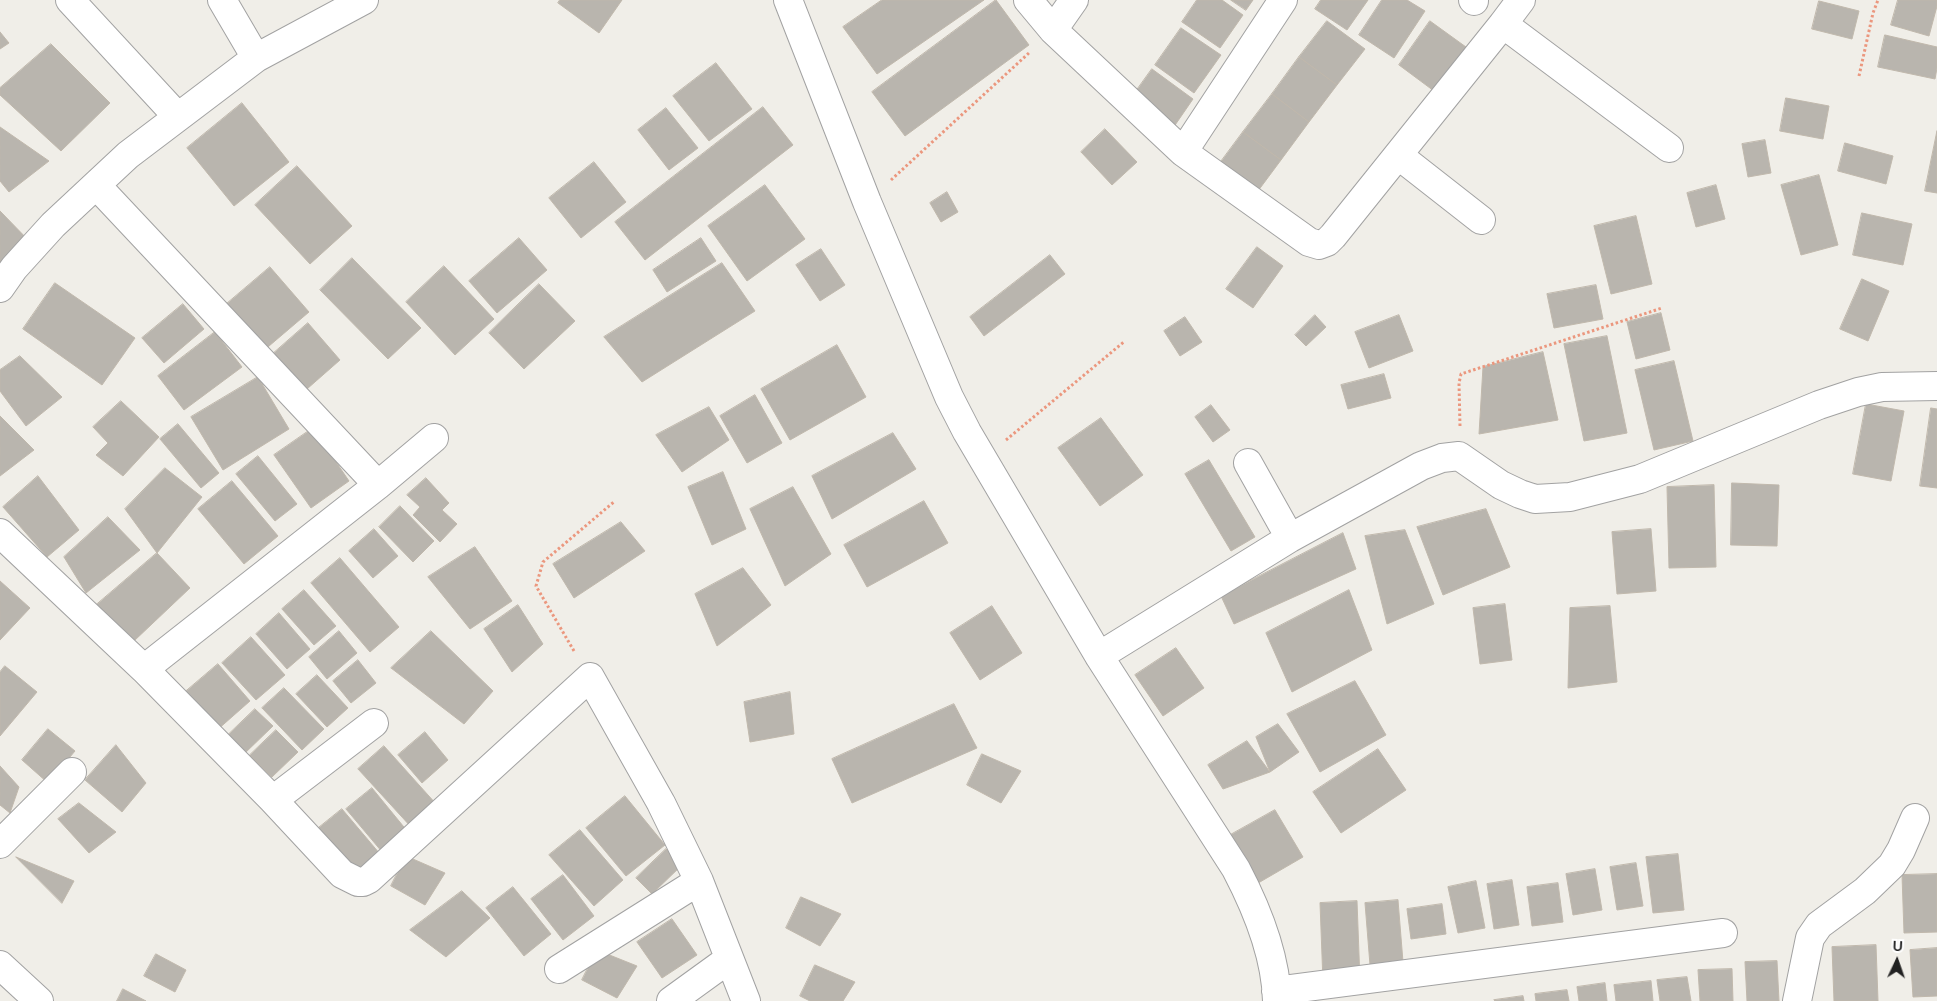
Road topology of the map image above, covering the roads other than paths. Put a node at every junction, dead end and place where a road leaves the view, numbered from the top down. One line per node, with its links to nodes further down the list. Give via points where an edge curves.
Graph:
1 (70, 0): 12 (street)
2 (222, 0): 11 (street)
3 (364, 0): 11 (street)
4 (788, 0): 25 (street, via 867,202 949,397)
5 (1028, 0): 10 (street)
6 (1074, 0): 10 (street)
7 (1283, 0): 14 (street)
8 (1521, 0): 9 (street)
9 (1503, 24): 13 (street); 15 (street)
10 (1053, 30): 14 (street)
11 (256, 58): 12 (street)
12 (178, 117): 16 (street, via 128,155)
13 (1669, 148)
14 (1183, 152): 15 (street, via 1309,242 1319,245 1333,236)
15 (1398, 155): 17 (street)
16 (96, 186): 18 (street, via 53,225); 22 (street)
17 (1482, 220)
18 (0, 288)
19 (1937, 386): 24 (street, via 1882,387 1858,392 1640,479 1570,496 1534,498 1520,494 1459,456 1442,458)
20 (434, 438): 22 (street)
21 (1248, 463): 24 (street)
22 (378, 485): 26 (street)
23 (0, 534): 26 (street)
24 (1290, 538): 25 (street)
25 (1099, 656): 37 (street, via 1236,869 1270,954)
26 (144, 669): 29 (street)
27 (374, 723): 29 (street)
28 (72, 772): 31 (street)
29 (273, 800): 32 (street, via 342,874 363,882 590,677 661,803)
30 (1915, 818): 41 (street, via 1892,865 1865,891 1819,925 1810,938)
31 (0, 844)
32 (699, 881): 34 (street); 36 (street)
33 (1723, 933): 37 (street)
34 (729, 959): 39 (street); 40 (street)
35 (0, 965): 38 (street)
36 (559, 969)
37 (1276, 996)
38 (39, 1001)
39 (671, 1001)
40 (746, 1001)
41 (1797, 1001)

